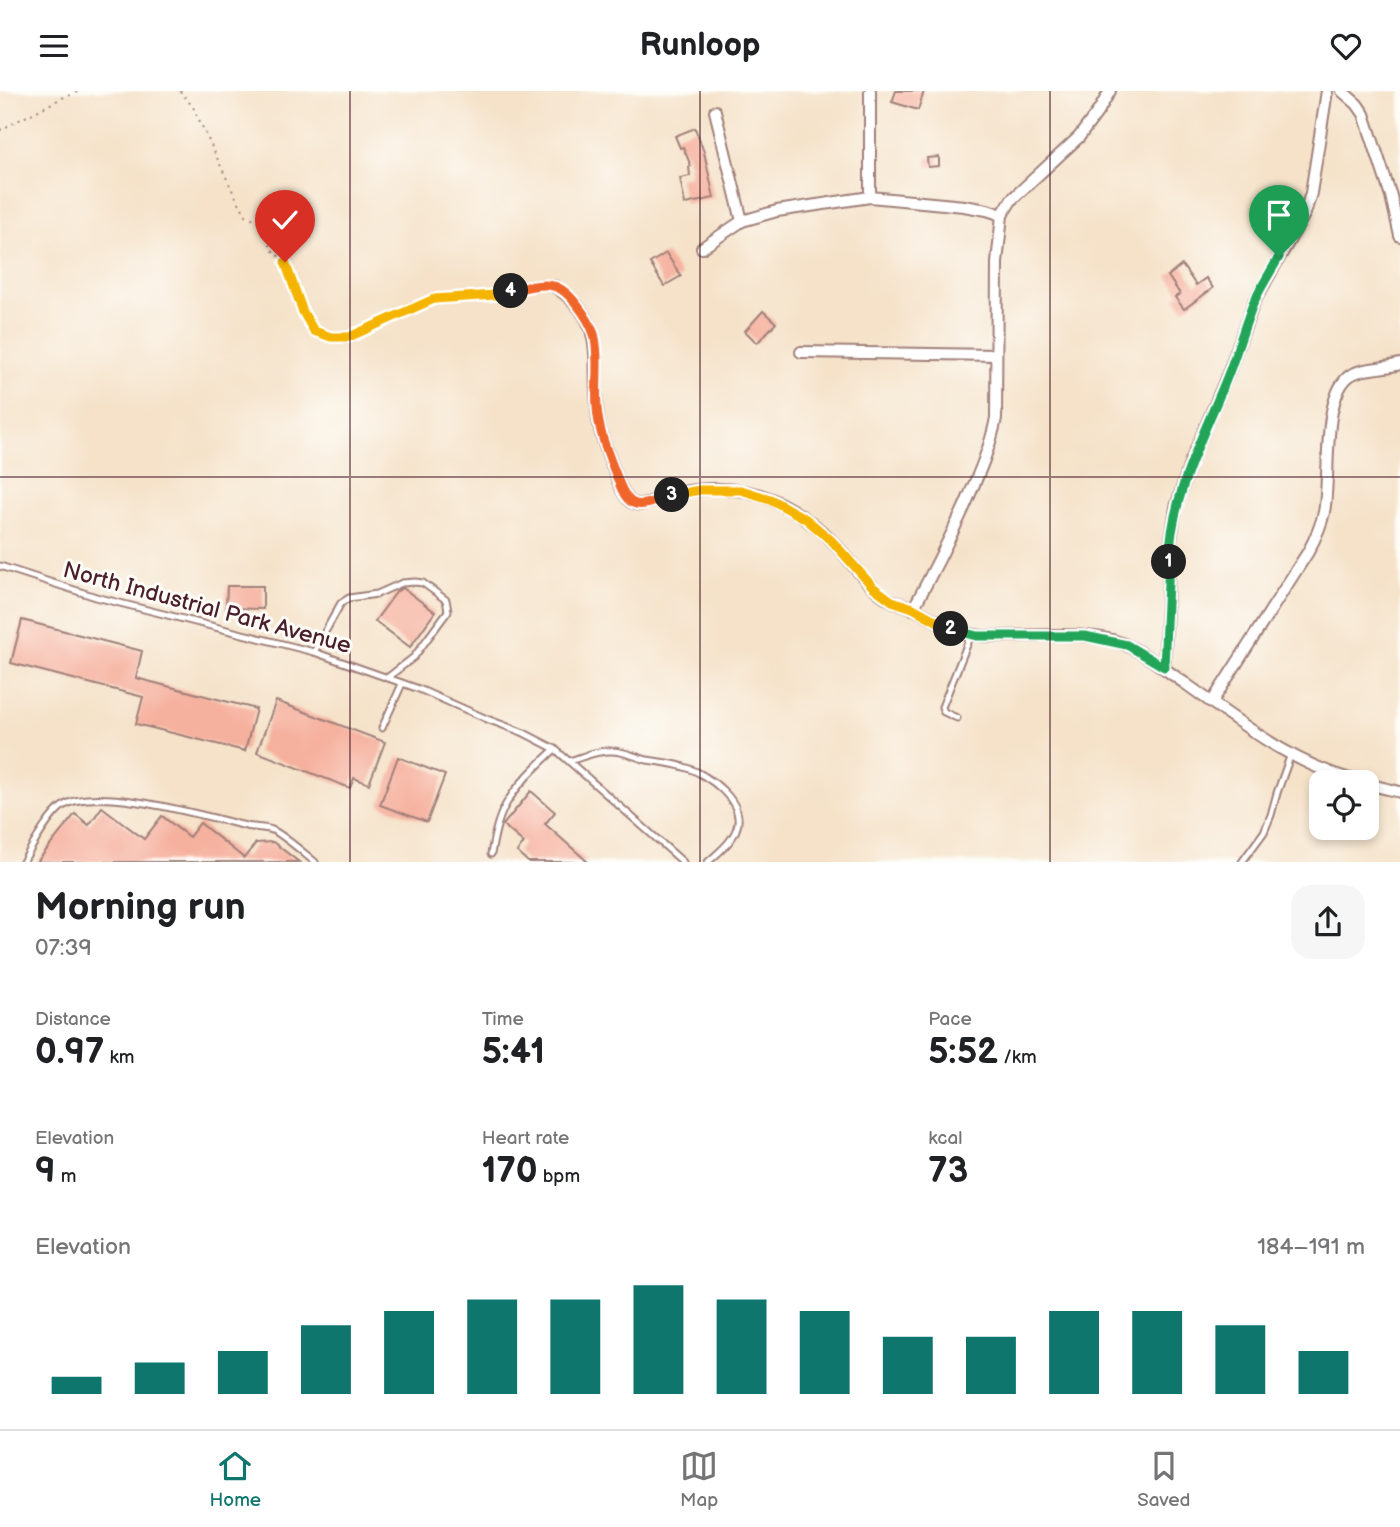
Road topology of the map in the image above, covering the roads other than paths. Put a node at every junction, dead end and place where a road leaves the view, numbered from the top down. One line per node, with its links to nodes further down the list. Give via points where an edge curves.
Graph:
1 (870, 91): 6 (street)
2 (1111, 91): 7 (street, via 1079,137 1012,199)
3 (1327, 91): 19 (street, via 1306,212 1254,302 1176,507)
4 (1342, 91): 9 (street, via 1364,114)
5 (715, 111): 8 (street)
6 (870, 197): 7 (street, via 964,206); 8 (street)
7 (1002, 215): 13 (street)
8 (742, 221): 10 (street)
9 (1400, 236)
10 (702, 248)
11 (554, 286): 16 (street, via 571,296 593,333 601,437 629,501 643,504 700,490 741,490 770,499 806,519 832,541 873,587 892,601)
12 (801, 352): 13 (street)
13 (996, 355): 16 (street, via 996,418 991,442 938,564)
14 (1400, 364): 22 (street, via 1359,372 1342,384 1330,420 1324,511 1318,533)
15 (0, 566): 18 (lane, North Industrial Park Avenue, via 96,597)
16 (913, 608): 17 (street, via 943,626)
17 (971, 635): 19 (street, via 1085,636 1127,645); 23 (lane, via 942,707)
18 (314, 652): 20 (lane, North Industrial Park Avenue); 20 (lane, via 341,603 402,583 424,583 446,600 448,611 414,657)
19 (1164, 667): 22 (street)
20 (387, 678): 21 (lane, North Industrial Park Avenue)
21 (402, 684): 24 (lane); 25 (lane, North Industrial Park Avenue)
22 (1212, 702): 26 (street)
23 (957, 718)
24 (382, 728)
25 (555, 748): 27 (lane, North Industrial Park Avenue); 31 (lane, via 504,807)
26 (1291, 754): 28 (street); 36 (lane, via 1264,832)
27 (569, 761): 34 (lane, North Industrial Park Avenue); 35 (lane, via 599,752 623,753 679,765 719,786 740,817 732,838)
28 (1325, 770)
29 (1379, 787): 30 (street)
30 (1400, 792)
31 (491, 854)
32 (23, 862): 33 (lane, via 63,806 103,797 273,830)
33 (315, 862)
34 (683, 862)
35 (708, 862)
36 (1242, 862)

